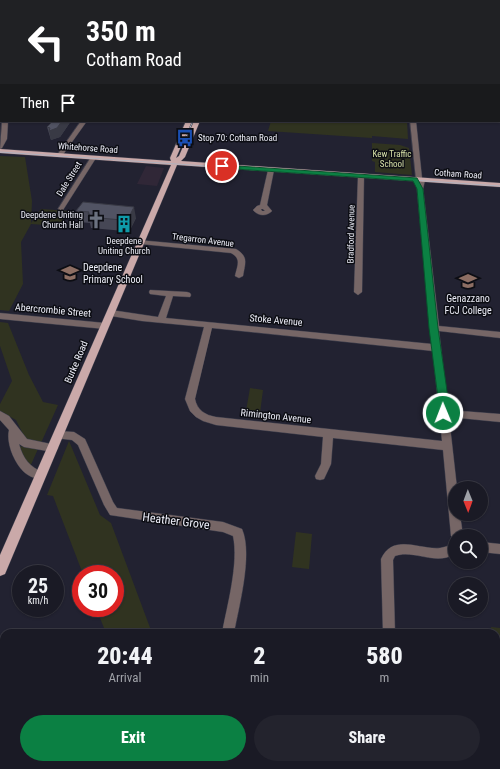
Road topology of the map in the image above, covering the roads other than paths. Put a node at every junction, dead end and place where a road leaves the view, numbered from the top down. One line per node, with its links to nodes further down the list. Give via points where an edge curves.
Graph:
1 (5, 122): 6 (street, via 4,139)
2 (83, 122): 8 (street)
3 (189, 122): 10 (main road, Burke Road, via 173,158)
4 (197, 122): 10 (main road, Burke Road, via 182,157)
5 (413, 122): 13 (street)
6 (0, 147)
7 (0, 151): 8 (main road, Whitehorse Road)
8 (60, 155): 9 (main road, Whitehorse Road)
9 (93, 158): 10 (main road, Whitehorse Road); 16 (street, Dale Street)
10 (175, 163): 11 (main road, Cotham Road); 17 (main road, Burke Road)
11 (271, 170): 12 (main road, Cotham Road); 15 (street)
12 (361, 176): 13 (main road, Cotham Road); 20 (street, Bradford Avenue)
13 (419, 182): 14 (main road, Cotham Road); 27 (street)
14 (500, 185)
15 (263, 207)
16 (61, 209)
17 (141, 242): 18 (street, Tregarron Avenue, via 233,251 242,259); 24 (main road, Burke Road)
18 (240, 276)
19 (153, 292): 21 (street)
20 (358, 292)
21 (170, 294): 22 (street); 25 (street)
22 (187, 295)
23 (0, 316): 24 (street, Abercrombie Street)
24 (108, 319): 25 (street, Stoke Avenue); 35 (main road, Burke Road)
25 (161, 320): 26 (street, Stoke Avenue)
26 (209, 325): 29 (street, Stoke Avenue); 34 (street, Rimington Avenue, via 190,395 192,407 197,414 216,421)
27 (434, 328): 28 (street); 29 (street)
28 (500, 335)
29 (437, 346): 30 (street)
30 (443, 413): 32 (street); 36 (street)
31 (0, 415): 33 (street, via 6,419)
32 (500, 418)
33 (13, 431): 37 (street, via 24,443); 38 (street, via 22,465 29,472)
34 (328, 433): 36 (street, Rimington Avenue); 39 (street, via 326,464)
35 (58, 435): 37 (main road, Burke Road); 45 (street, Heather Grove, via 74,436 82,442 114,512 223,526 238,533 241,541 240,558)
36 (447, 446): 40 (street)
37 (52, 448): 38 (main road, Burke Road)
38 (40, 476): 44 (main road, Burke Road)
39 (320, 476)
40 (456, 529)
41 (488, 548): 42 (street)
42 (500, 549)
43 (448, 552): 46 (street, via 398,549 391,552 387,559)
44 (0, 570)
45 (229, 629)
46 (389, 629)

